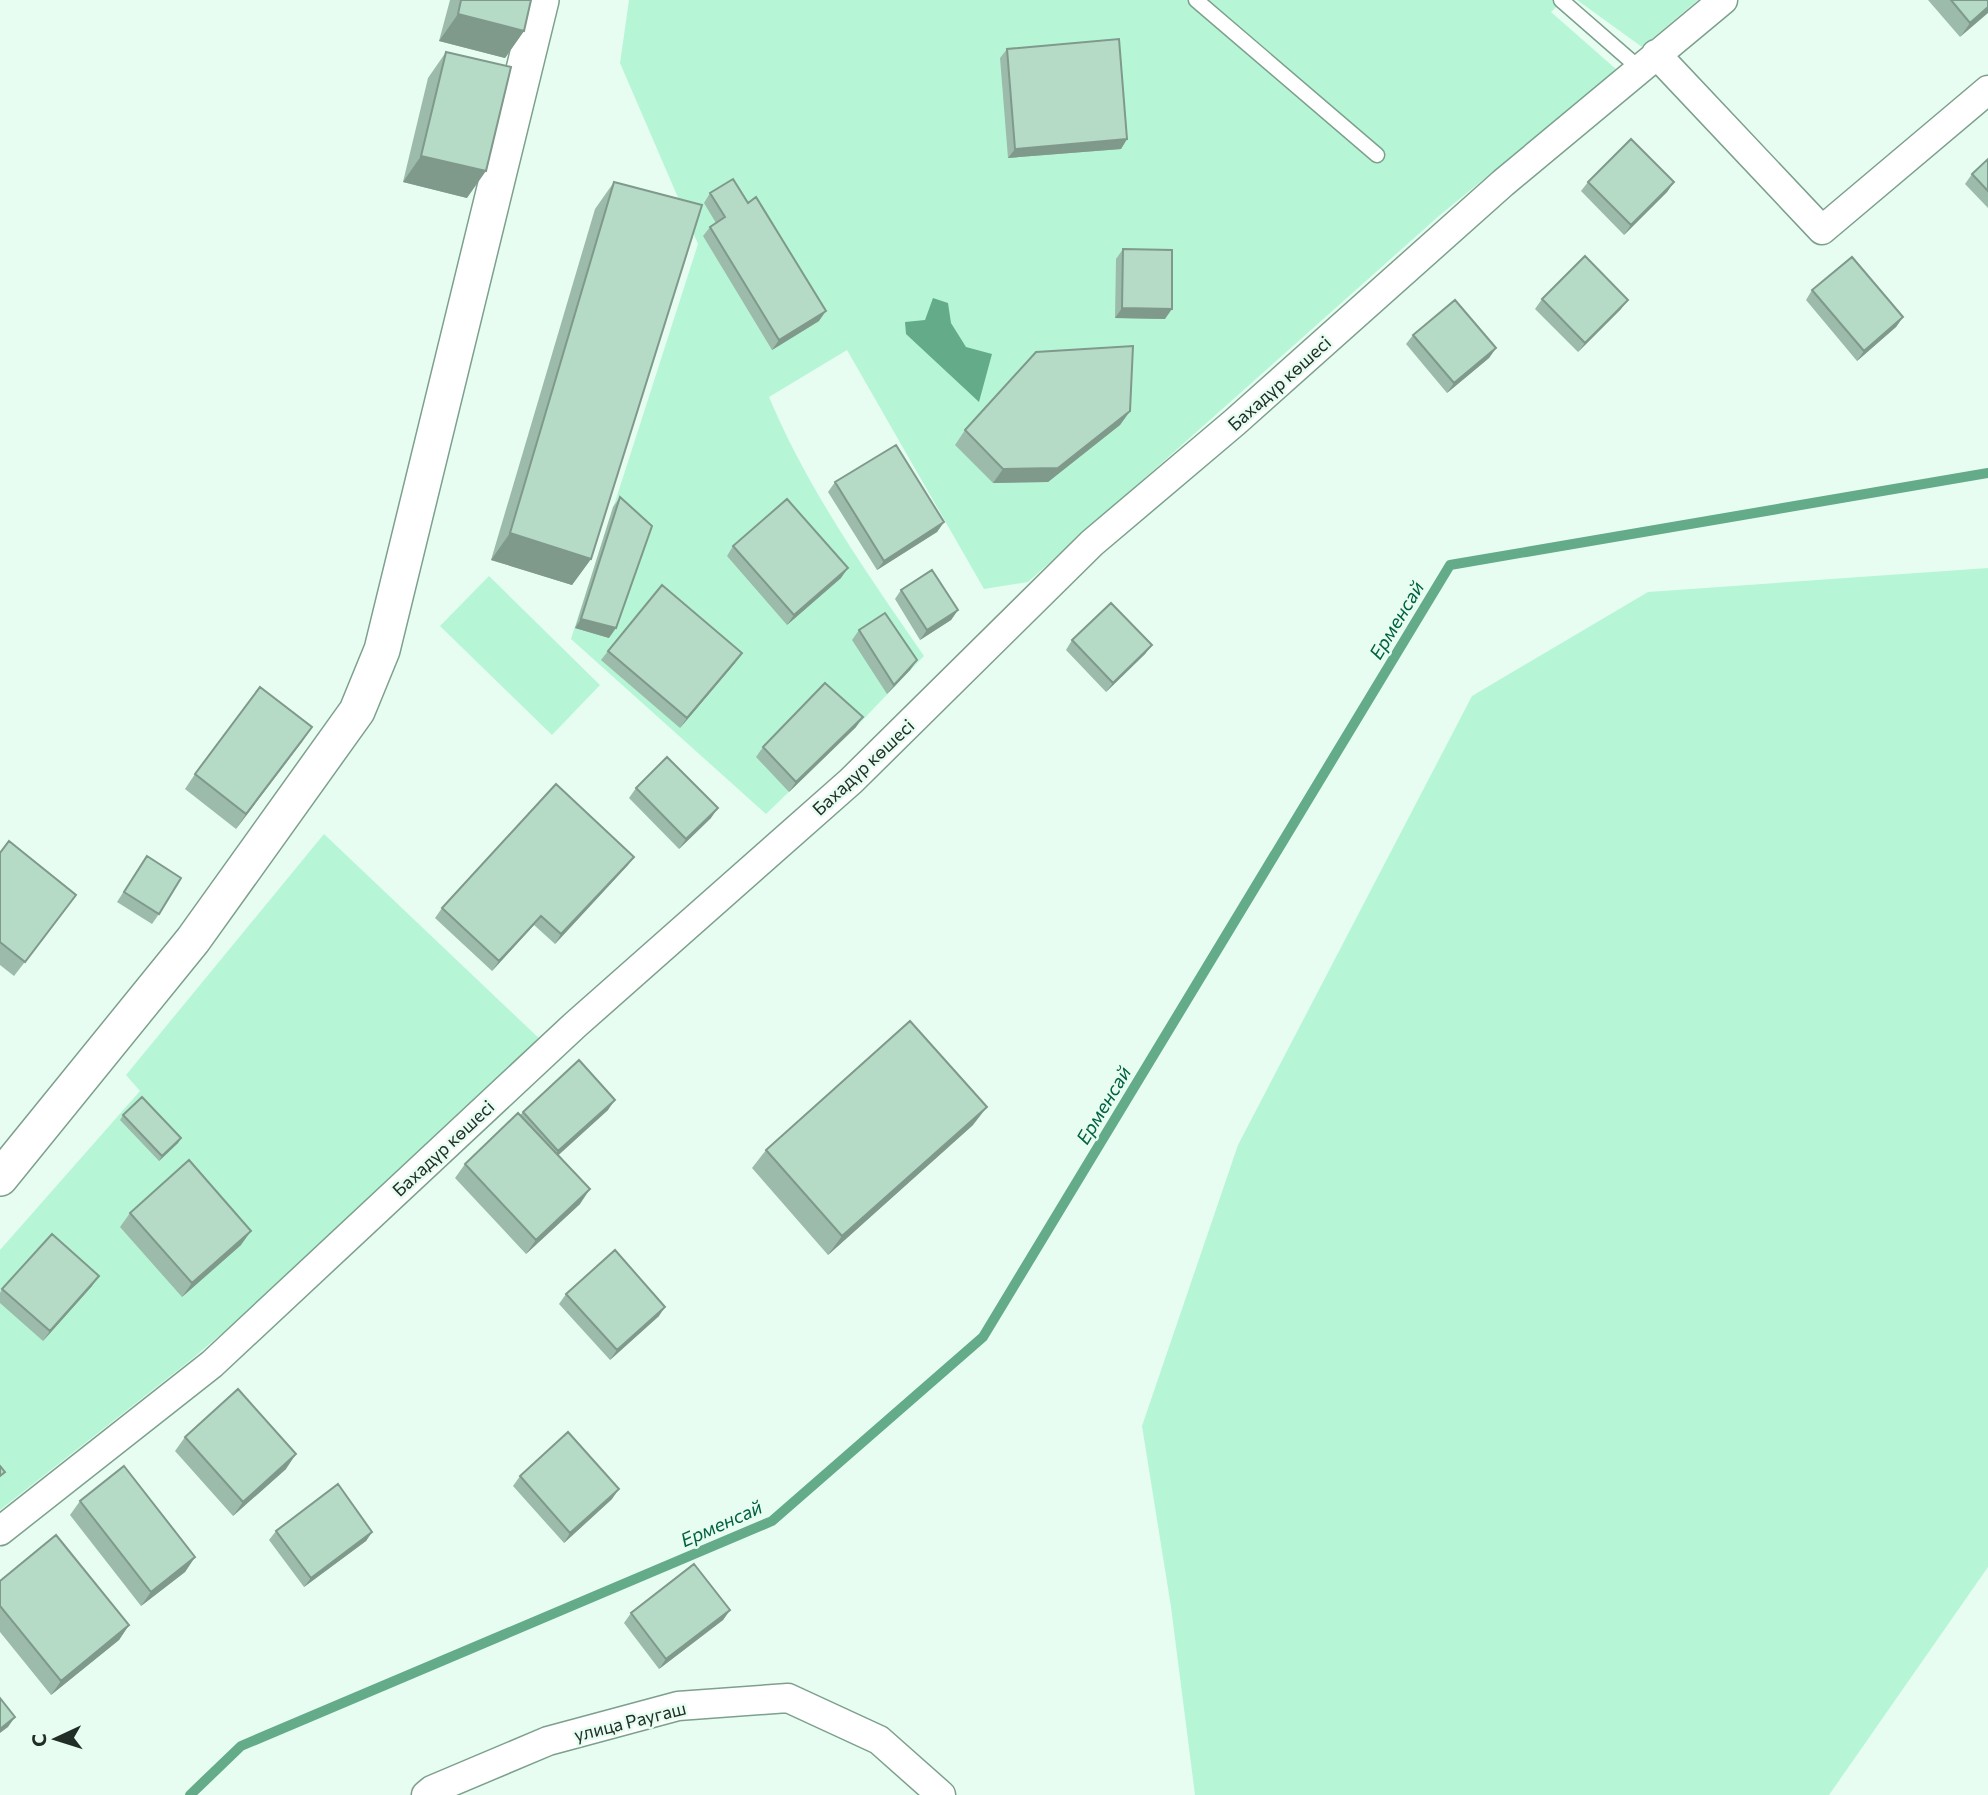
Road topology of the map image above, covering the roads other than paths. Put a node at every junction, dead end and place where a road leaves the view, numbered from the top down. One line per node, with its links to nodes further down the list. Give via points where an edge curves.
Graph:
1 (541, 0): 8 (street, via 383,650 357,711 193,940)
2 (1196, 0): 7 (lane)
3 (1561, 0): 5 (lane)
4 (1723, 0): 5 (street, Бахадүр көшесі)
5 (1647, 61): 6 (street, via 1822,230); 9 (street, Бахадүр көшесі, via 1091,543 851,781 575,1025 212,1364)
6 (1988, 90)
7 (1377, 155)
8 (0, 1178)
9 (0, 1531)
10 (426, 1795): 11 (street, улица Раугаш, via 548,1741 678,1706 788,1698 879,1740)
11 (941, 1795)

